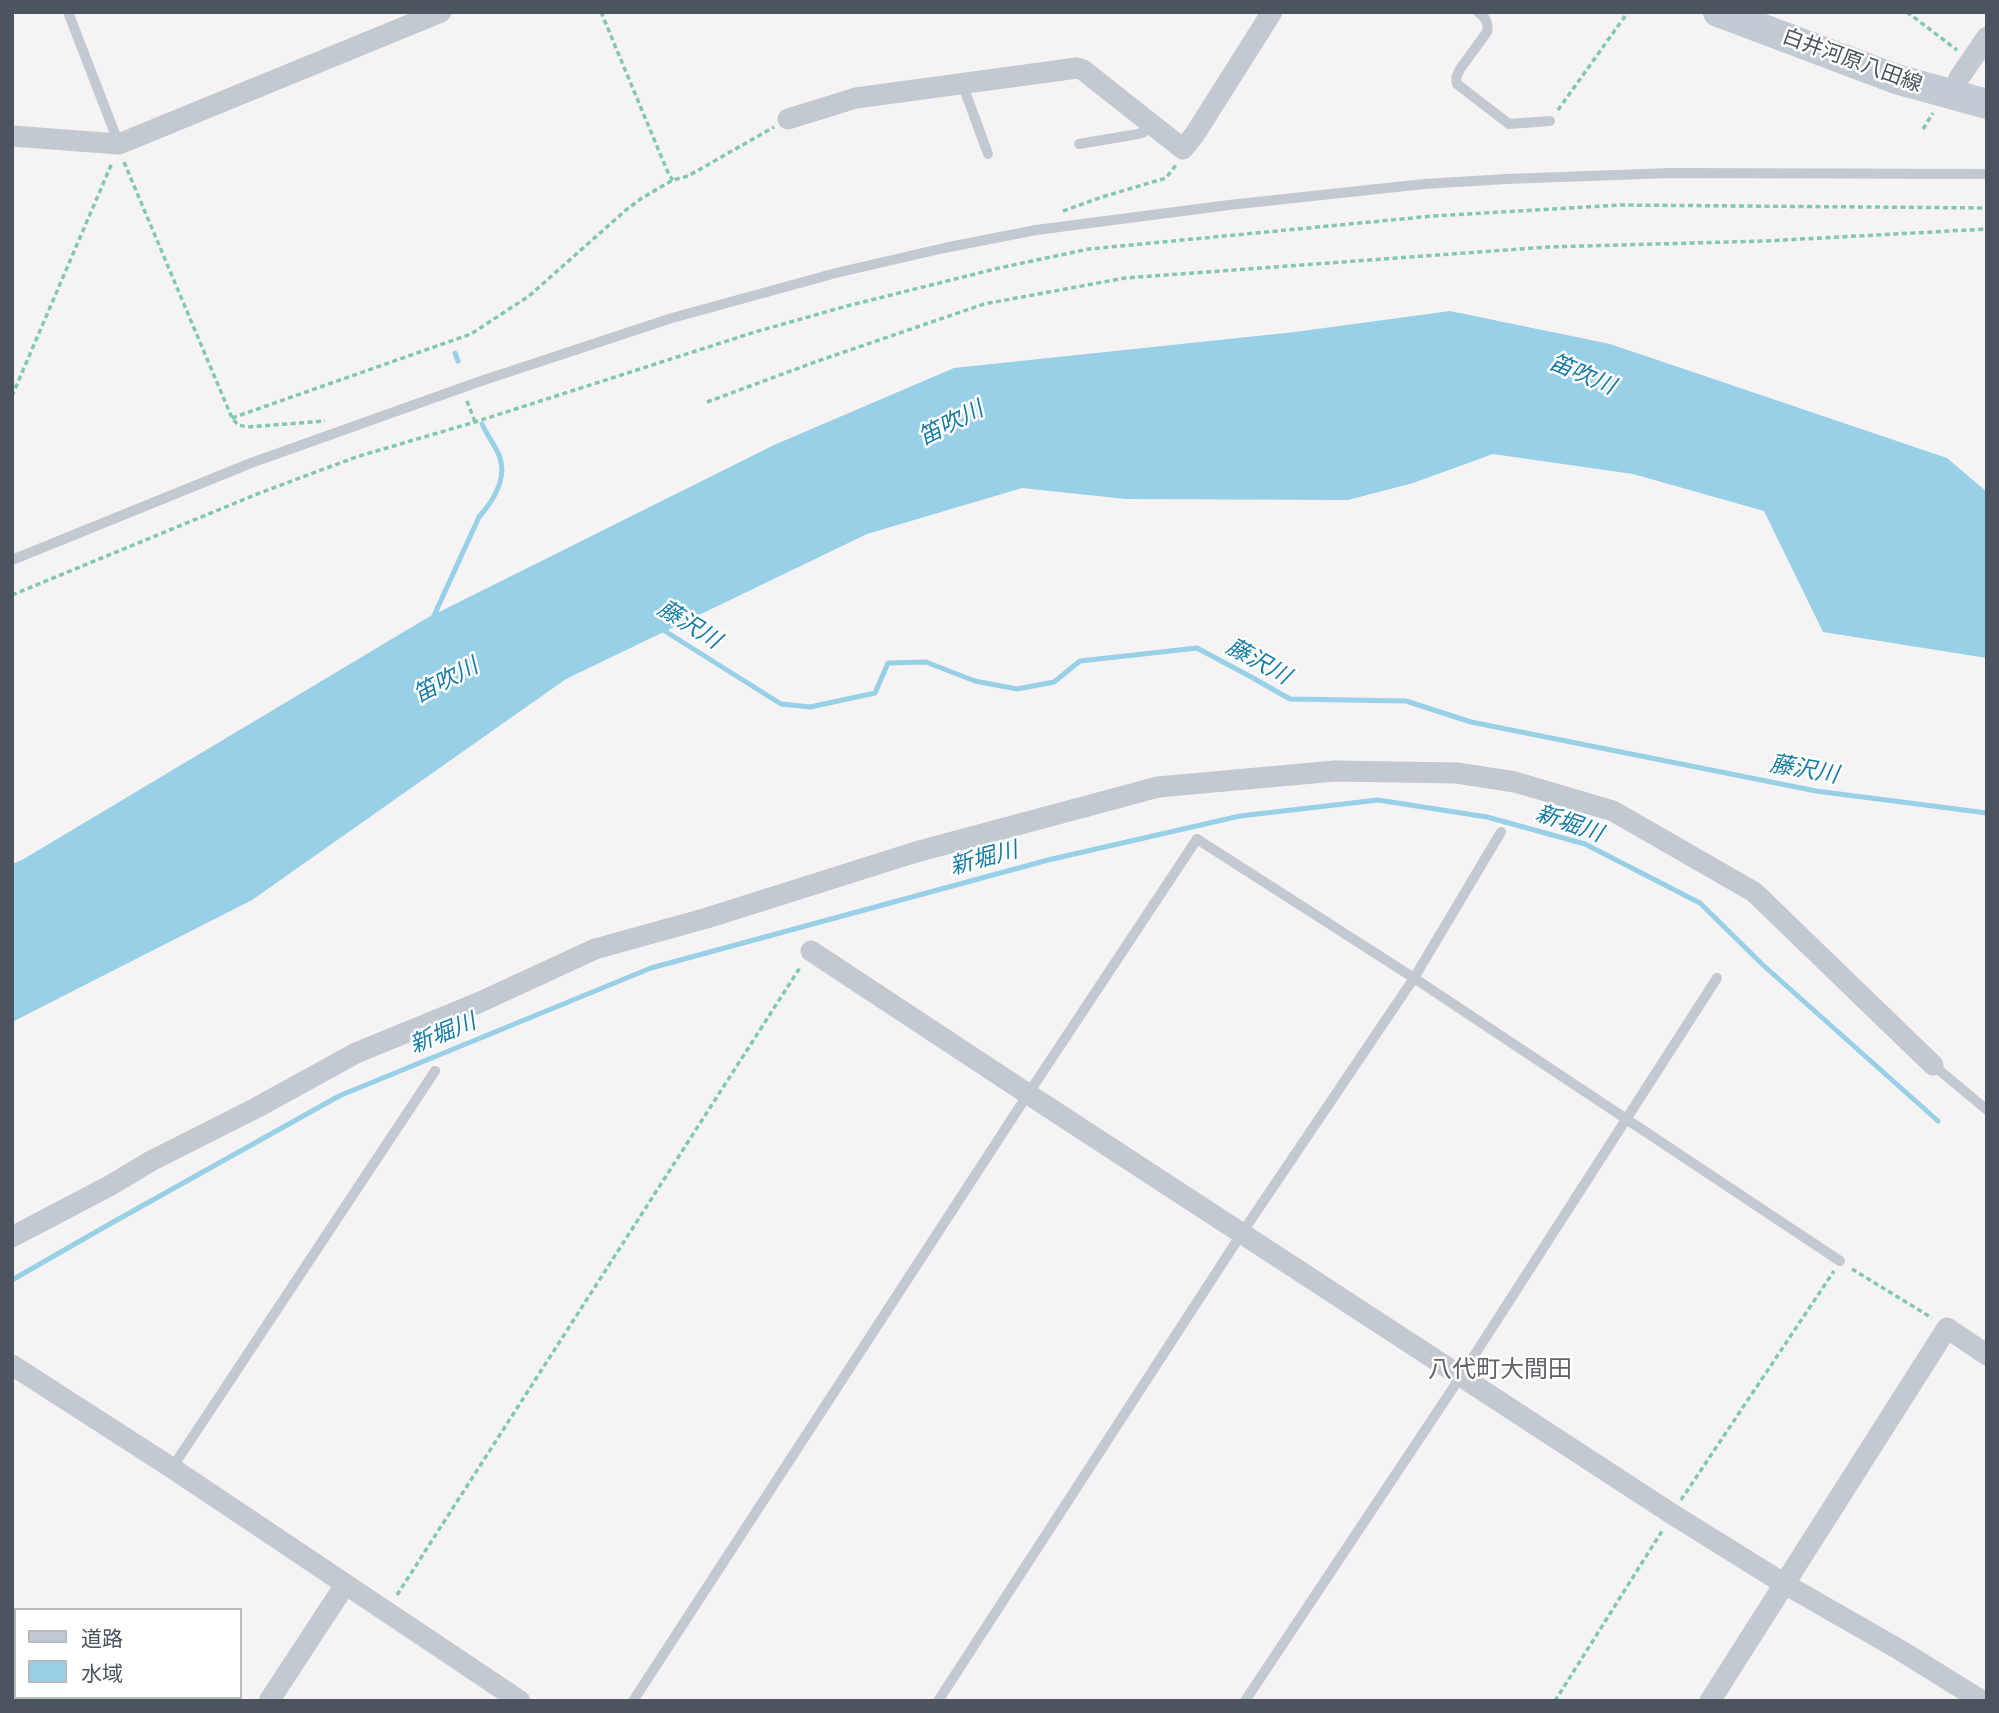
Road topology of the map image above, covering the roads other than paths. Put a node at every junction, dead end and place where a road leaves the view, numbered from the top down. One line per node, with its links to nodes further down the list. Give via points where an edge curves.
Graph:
1 (68, 12): 16 (lane)
2 (441, 12): 16 (street)
3 (1272, 12): 13 (street, via 1183,149)
4 (1478, 12): 12 (lane, via 1489,26 1460,69 1457,84 1509,124)
5 (1718, 12): 9 (main road, 白井河原八田線)
6 (1987, 37): 7 (street)
7 (1979, 63): 9 (street, via 1959,78)
8 (962, 83): 11 (street, via 856,98); 13 (street, via 1077,68); 17 (lane)
9 (1953, 96): 10 (main road, 白井河原八田線)
10 (1987, 104)
11 (788, 119)
12 (1550, 121)
13 (1152, 124): 15 (lane, via 1138,134)
14 (12, 136): 16 (street)
15 (1079, 144)
16 (119, 146)
17 (988, 154)
18 (1987, 174): 19 (lane, via 1671,173 1506,179 1229,205 1036,230 836,273 672,318 251,463)
19 (12, 560)
20 (1501, 832): 22 (lane)
21 (811, 951): 26 (street)
22 (1414, 978): 26 (lane, via 1197,839); 28 (lane); 29 (lane)
23 (1717, 978): 28 (lane)
24 (1933, 1065): 27 (lane); 30 (street, via 1754,892 1613,811 1515,782 1457,772 1335,771 1158,787 916,852 596,949 356,1053)
25 (435, 1070): 35 (lane)
26 (1028, 1094): 29 (street); 40 (lane)
27 (1987, 1110)
28 (1625, 1119): 31 (lane); 34 (lane)
29 (1242, 1233): 34 (street); 41 (lane)
30 (12, 1237)
31 (1840, 1261)
32 (1987, 1355): 36 (street, via 1947,1328)
33 (12, 1365): 35 (street)
34 (1461, 1376): 36 (street); 42 (lane)
35 (172, 1468): 37 (street)
36 (1783, 1583): 43 (street); 44 (street)
37 (345, 1585): 38 (street); 39 (street)
38 (269, 1701)
39 (520, 1701)
40 (633, 1701)
41 (938, 1701)
42 (1245, 1701)
43 (1710, 1701)
44 (1982, 1701)

